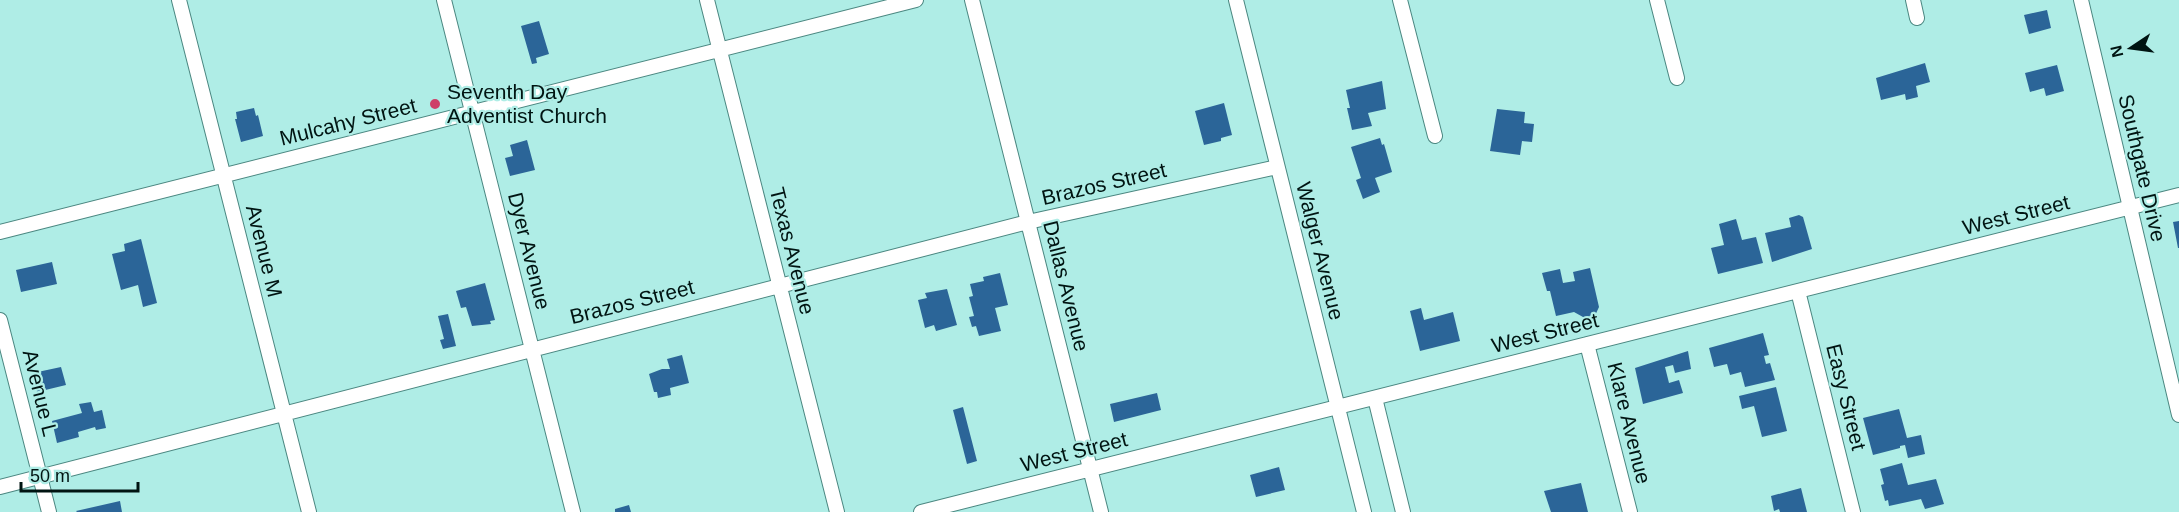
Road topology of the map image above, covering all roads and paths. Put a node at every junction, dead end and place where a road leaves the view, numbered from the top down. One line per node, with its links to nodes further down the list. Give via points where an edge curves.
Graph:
1 (179, 0): 17 (street, Avenue M)
2 (444, 0): 14 (street, Dyer Avenue)
3 (707, 0): 12 (street, Texas Avenue)
4 (916, 0): 12 (street, Mulcahy Street)
5 (972, 0): 20 (street, Dallas Avenue)
6 (1236, 0): 16 (street, Walger Avenue)
7 (1400, 0): 15 (street)
8 (1657, 0): 13 (street)
9 (1913, 0): 11 (street)
10 (2081, 0): 19 (street, Southgate Drive)
11 (1917, 18)
12 (719, 50): 14 (street, Mulcahy Street); 22 (street, Texas Avenue)
13 (1677, 78)
14 (472, 112): 17 (street, Mulcahy Street); 26 (street, Dyer Avenue)
15 (1436, 136)
16 (1277, 167): 20 (street, Brazos Street); 28 (street, Walger Avenue)
17 (224, 175): 21 (street, Mulcahy Street); 29 (street, Avenue M)
18 (2179, 195): 19 (street, West Street)
19 (2130, 208): 23 (street, West Street); 30 (street, Southgate Drive)
20 (1028, 222): 22 (street, Brazos Street); 31 (street, Dallas Avenue)
21 (0, 232)
22 (780, 286): 26 (street, Brazos Street); 37 (street, Texas Avenue)
23 (1798, 291): 25 (street, West Street); 43 (street, Easy Street)
24 (0, 320): 32 (street, Avenue L)
25 (1587, 344): 27 (street, West Street); 42 (street, Klare Avenue)
26 (532, 350): 29 (street, Brazos Street); 36 (street, Dyer Avenue)
27 (1375, 398): 28 (street, West Street); 41 (street)
28 (1337, 407): 31 (street, West Street); 40 (street, Walger Avenue)
29 (284, 414): 32 (street, Brazos Street); 35 (street, Avenue M)
30 (2179, 415)
31 (1091, 469): 38 (street, West Street); 39 (street, Dallas Avenue)
32 (40, 477): 33 (street, Brazos Street); 34 (street, Avenue L)
33 (0, 488)
34 (49, 512)
35 (309, 512)
36 (573, 512)
37 (837, 512)
38 (921, 512)
39 (1101, 512)
40 (1364, 512)
41 (1403, 512)
42 (1630, 512)
43 (1853, 512)

